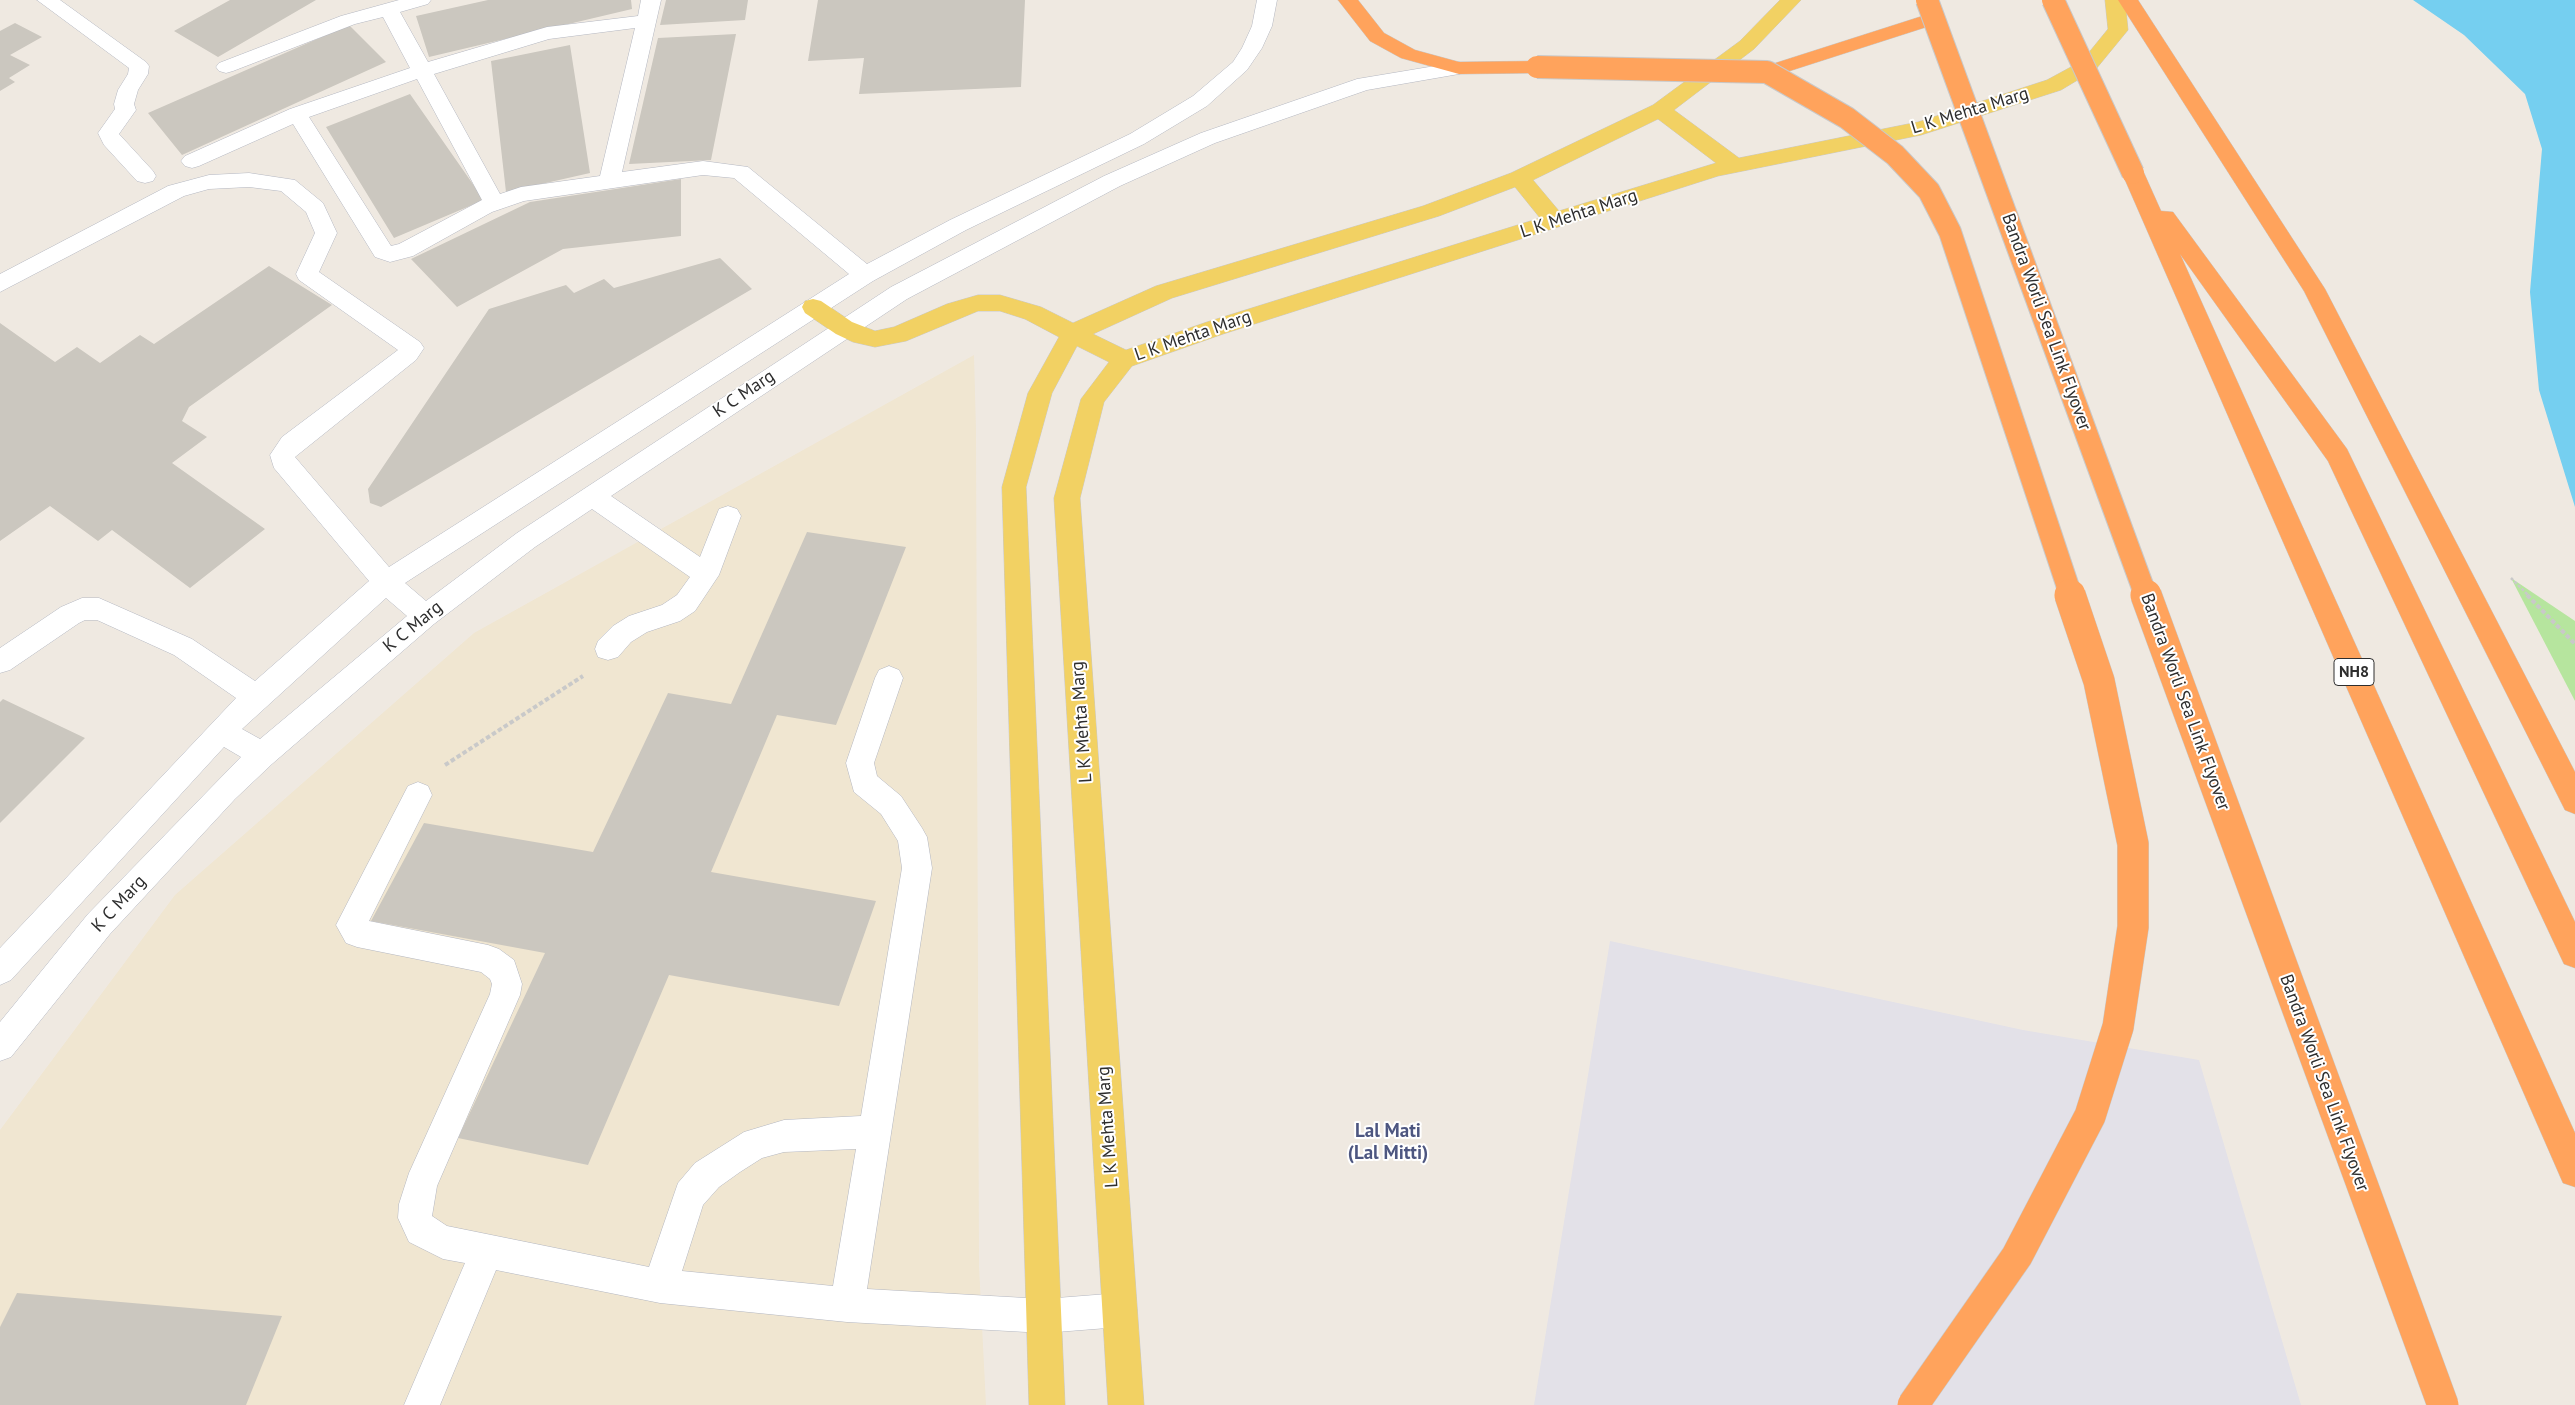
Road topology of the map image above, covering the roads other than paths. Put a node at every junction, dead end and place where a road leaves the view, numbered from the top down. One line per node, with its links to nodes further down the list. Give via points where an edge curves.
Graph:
1 (47, 0): 22 (street, via 139,66 128,90 124,104 126,110 108,133 110,140)
2 (421, 0): 10 (street)
3 (650, 0): 12 (street)
4 (1267, 0): 27 (street, K C Marg, via 1262,26 1252,48 1240,66 1200,101 1137,139 958,225)
5 (1348, 0): 14 (highway, via 1377,37 1408,54)
6 (1791, 0): 17 (main road, via 1747,45)
7 (2053, 0): 21 (highway, bridge)
8 (2115, 0): 20 (main road, L K Mehta Marg, via 2118,30 2089,65 2054,85 1920,128)
9 (2128, 0): 45 (highway, via 2314,289)
10 (388, 8): 13 (street); 15 (street)
11 (1931, 9): 16 (highway); 60 (highway, Bandra Worli Sea Link Flyover, bridge)
12 (646, 21): 15 (street, via 546,33); 24 (street)
13 (226, 67)
14 (1459, 68): 16 (highway, bridge, via 1665,68); 30 (street, K C Marg, via 1364,84 1208,138 1112,181 899,293)
15 (421, 70): 18 (street); 25 (street)
16 (1767, 72): 59 (highway, bridge, via 1847,118 1895,155 1929,191 1950,232 2099,681 2133,844 2134,927 2118,1027 2090,1116 2017,1256)
17 (1660, 110): 20 (main road); 23 (main road)
18 (298, 114): 19 (street); 25 (street, via 383,252 396,254 405,251)
19 (192, 161)
20 (1735, 166): 26 (main road, L K Mehta Marg)
21 (2133, 173): 46 (highway, via 2338,456); 50 (highway, NH8)
22 (145, 176)
23 (1519, 178): 26 (main road); 31 (main road, via 1431,211 1164,292)
24 (608, 181): 25 (street, via 522,194); 27 (street, via 703,168 740,172)
25 (494, 204)
26 (1556, 222): 32 (main road, L K Mehta Marg, via 1215,328)
27 (865, 275): 29 (street, K C Marg)
28 (0, 284): 36 (street, via 176,191 209,182 249,180 287,185 315,208 326,233 307,274 412,348 291,444 282,455 282,461)
29 (813, 306): 30 (main road); 36 (street, K C Marg)
30 (844, 328): 31 (main road, via 861,336 888,338 955,310 978,303 1000,303 1033,313); 33 (street, K C Marg)
31 (1074, 333): 32 (main road); 55 (main road, via 1040,393 1014,487)
32 (1124, 360): 54 (main road, L K Mehta Marg, via 1093,399 1067,498)
33 (592, 496): 35 (street); 37 (street, K C Marg, via 526,540)
34 (728, 516): 35 (street)
35 (706, 575): 38 (street, via 686,603 671,613 638,624 622,634)
36 (386, 582): 37 (street); 41 (street, K C Marg)
37 (425, 616): 43 (street, K C Marg)
38 (608, 649)
39 (0, 662): 41 (street, via 70,615 82,609 98,609 183,647)
40 (889, 678): 49 (street, via 860,763 864,784 891,805 912,837 917,868)
41 (256, 697): 42 (street, K C Marg)
42 (221, 731): 43 (street); 47 (street, K C Marg)
43 (262, 755): 48 (street, K C Marg, via 99,924)
44 (418, 795): 51 (street, via 351,925 357,933 488,958 504,970 505,995 421,1185 415,1218 421,1230 443,1242)
45 (2575, 801)
46 (2575, 954)
47 (0, 970)
48 (0, 1046)
49 (874, 1132): 52 (street, via 784,1136 756,1144 728,1160 690,1195); 53 (street)
50 (2575, 1171)
51 (487, 1251): 52 (street); 56 (street)
52 (660, 1286): 53 (street)
53 (847, 1306): 55 (street)
54 (1120, 1310): 55 (street); 58 (main road, L K Mehta Marg)
55 (1044, 1316): 57 (main road)
56 (422, 1405)
57 (1047, 1405)
58 (1126, 1405)
59 (1913, 1405)
60 (2442, 1405)

